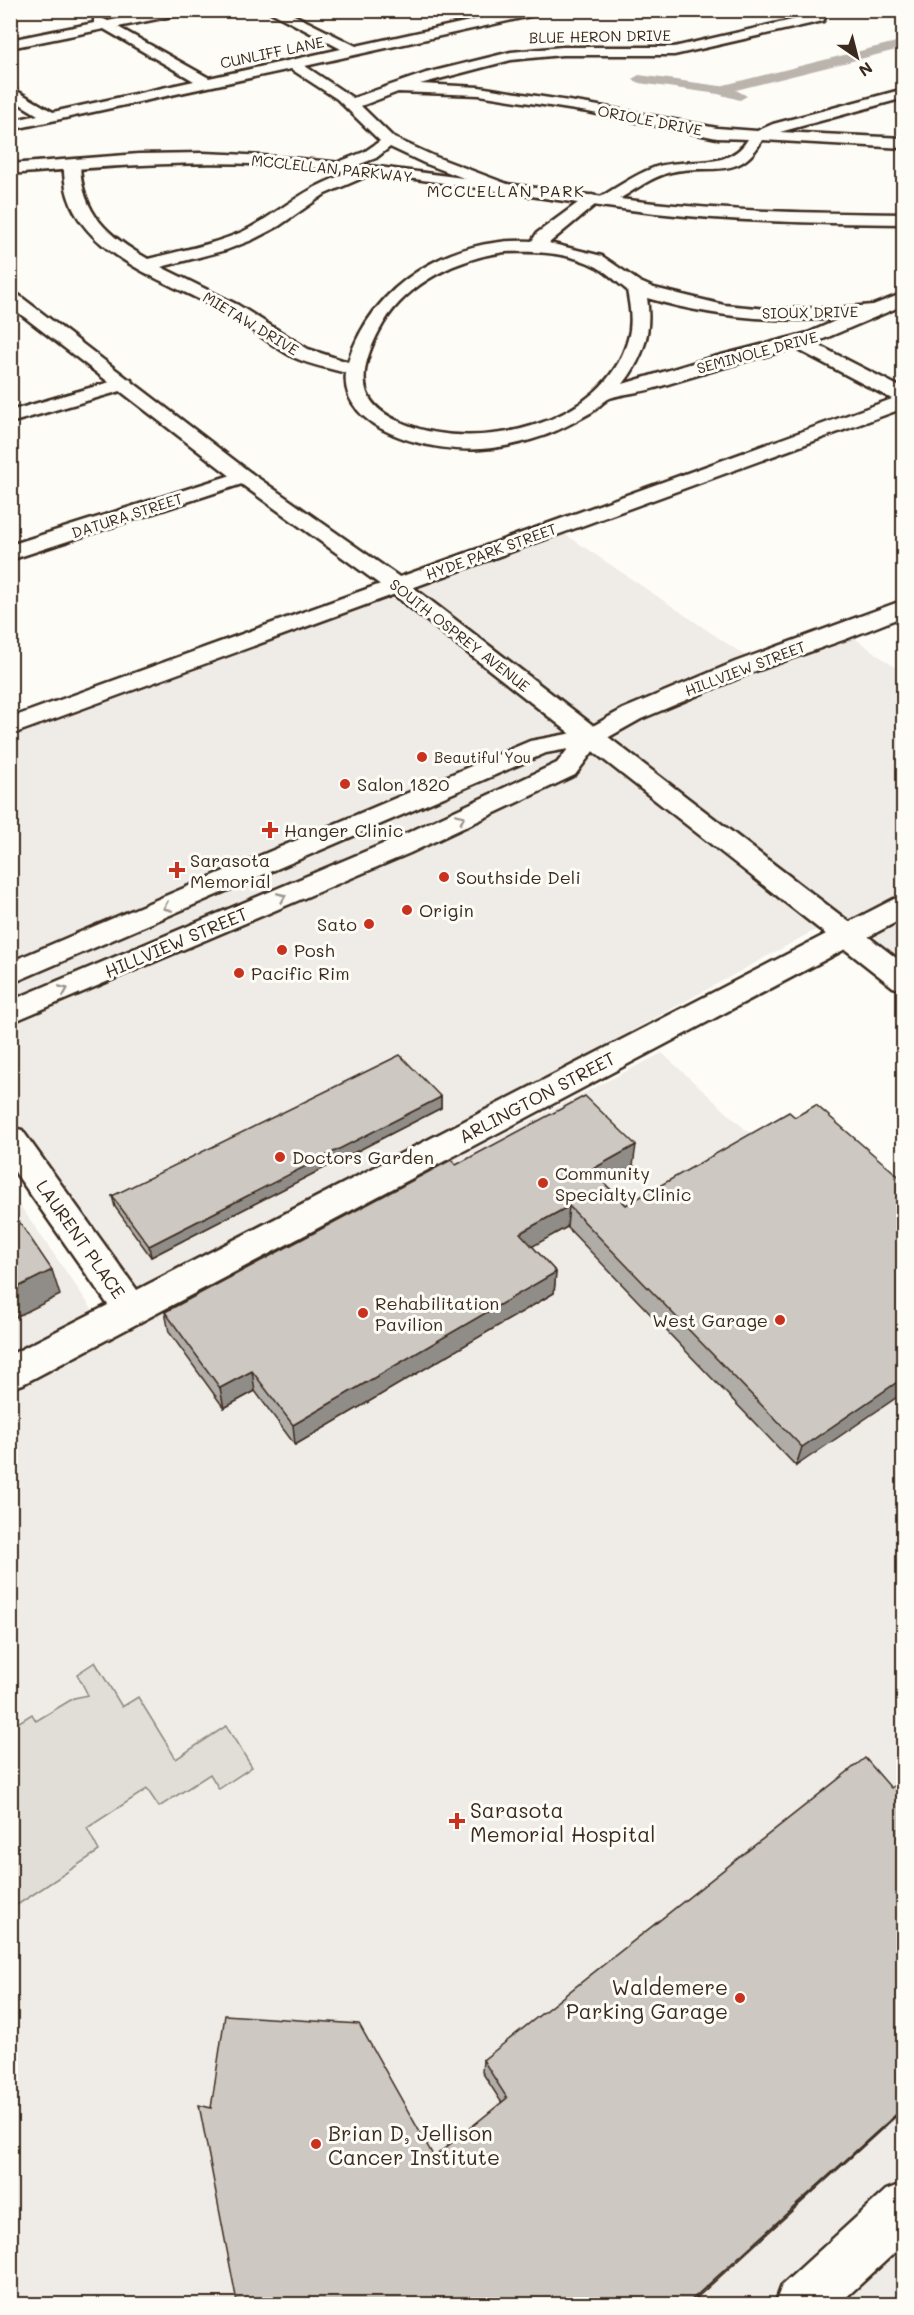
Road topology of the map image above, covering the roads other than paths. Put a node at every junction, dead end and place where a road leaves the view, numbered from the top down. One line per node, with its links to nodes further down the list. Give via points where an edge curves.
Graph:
1 (182, 10): 8 (street)
2 (273, 10): 10 (street)
3 (463, 10): 7 (street)
4 (539, 10): 7 (street, CUNLIFF LANE)
5 (89, 15): 8 (street)
6 (818, 18): 13 (street, BLUE HERON DRIVE, via 674,51 562,51 511,56 456,68)
7 (489, 22): 10 (street, CUNLIFF LANE)
8 (107, 26): 9 (street); 12 (street)
9 (10, 44)
10 (355, 51): 11 (street, CUNLIFF LANE)
11 (293, 64): 12 (street, CUNLIFF LANE); 16 (street)
12 (207, 83): 17 (street, CUNLIFF LANE)
13 (398, 88): 16 (street, BLUE HERON DRIVE); 19 (street, ORIOLE DRIVE, via 479,91 708,132)
14 (10, 90): 17 (street)
15 (903, 93): 19 (street)
16 (351, 104): 20 (street)
17 (50, 117): 18 (street, CUNLIFF LANE)
18 (10, 126)
19 (757, 136): 21 (street, ORIOLE DRIVE); 26 (street, via 748,152 724,165 671,167)
20 (389, 141): 22 (street); 25 (street)
21 (903, 142)
22 (369, 163): 23 (street, MCCLELLAN PARKWAY, via 342,166 203,158); 25 (street, MCCLELLAN PARKWAY); 29 (street, via 246,236)
23 (72, 165): 24 (street, MCCLELLAN PARKWAY); 29 (street, MIETAW DRIVE, via 77,200 89,220 114,246)
24 (10, 169)
25 (504, 188): 26 (street, MCCLELLAN PARKWAY)
26 (597, 201): 27 (street, MCCLELLAN PARKWAY, via 742,215); 28 (street, via 543,237)
27 (903, 219)
28 (538, 247): 30 (street, via 594,259); 35 (street, via 479,252 451,260 429,273 400,294 374,321)
29 (147, 265): 35 (street, MIETAW DRIVE, via 230,308 308,357)
30 (636, 287): 33 (street, SIOUX DRIVE, via 746,313 798,315); 37 (street, via 640,315 637,343)
31 (903, 298): 33 (street, SEMINOLE DRIVE)
32 (14, 303): 36 (street, SOUTH OSPREY AVENUE)
33 (879, 310): 34 (street, SEMINOLE DRIVE)
34 (798, 342): 37 (street, SEMINOLE DRIVE); 38 (street)
35 (354, 369): 37 (street, via 358,399 378,420 423,437 454,443 539,431 584,410)
36 (124, 384): 39 (street); 40 (street, SOUTH OSPREY AVENUE)
37 (607, 393)
38 (903, 399): 42 (street, HYDE PARK STREET)
39 (10, 417)
40 (244, 477): 41 (street, DATURA STREET); 42 (street, SOUTH OSPREY AVENUE)
41 (10, 553)
42 (397, 586): 44 (street, HYDE PARK STREET); 45 (street, SOUTH OSPREY AVENUE)
43 (903, 607): 45 (street, HILLVIEW STREET, via 744,667 632,714)
44 (10, 727)
45 (591, 737): 47 (street, SOUTH OSPREY AVENUE); 48 (street, HILLVIEW STREET, one-way to 48, via 539,746); 50 (street, HILLVIEW STREET, one-way to 45, via 400,847 566,769)
46 (903, 906): 47 (street, ARLINGTON STREET)
47 (845, 935): 49 (street, SOUTH OSPREY AVENUE); 52 (street, ARLINGTON STREET)
48 (10, 974)
49 (903, 980)
50 (10, 1013)
51 (10, 1139): 52 (street, LAURENT PLACE)
52 (131, 1310): 53 (street, ARLINGTON STREET)
53 (10, 1373)
54 (903, 2208): 55 (street)
55 (803, 2304)

